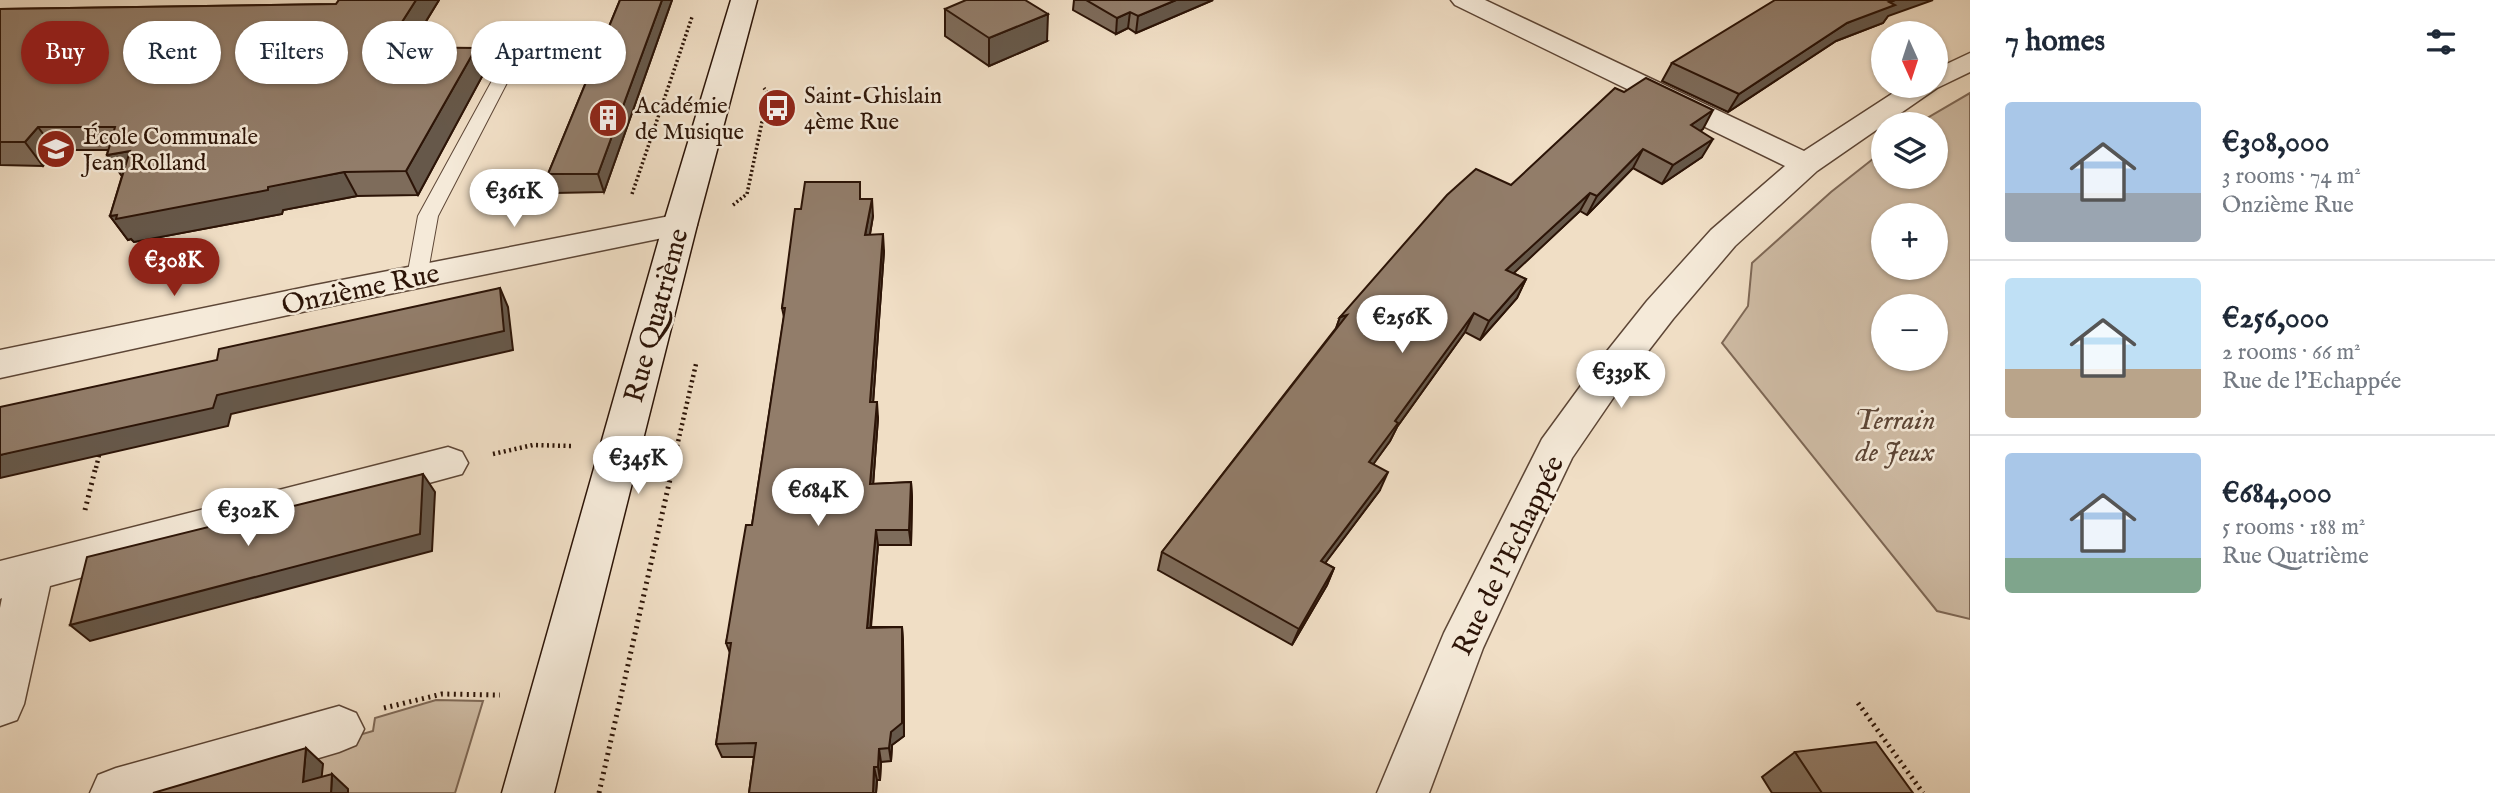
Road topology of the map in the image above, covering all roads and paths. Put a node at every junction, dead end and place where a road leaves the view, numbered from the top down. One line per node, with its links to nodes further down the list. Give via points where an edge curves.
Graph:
1 (744, 0): 10 (street, Rue Quatrième)
2 (1464, 0): 8 (street)
3 (1970, 61): 4 (street)
4 (1948, 73)
5 (766, 79): 9 (path, via 768,93 747,194 733,205)
6 (498, 84): 11 (lane, via 428,216)
7 (1905, 98): 8 (street, Rue de l'Echappée)
8 (1806, 164): 25 (street, Rue de l'Echappée, via 1705,258 1609,375 1556,450 1460,648)
9 (730, 218)
10 (680, 225): 11 (street, Onzième Rue); 23 (street, Rue Quatrième)
11 (417, 276): 13 (street, Onzième Rue)
12 (696, 362): 24 (path)
13 (0, 364)
14 (101, 446): 17 (path)
15 (575, 447): 16 (path, via 533,445)
16 (449, 463): 17 (street)
17 (34, 571): 20 (street)
18 (501, 695): 21 (path, via 442,694 376,710)
19 (1858, 703): 26 (path)
20 (0, 704)
21 (339, 729): 22 (street)
22 (116, 793)
23 (528, 793)
24 (599, 793)
25 (1402, 793)
26 (1923, 793)

